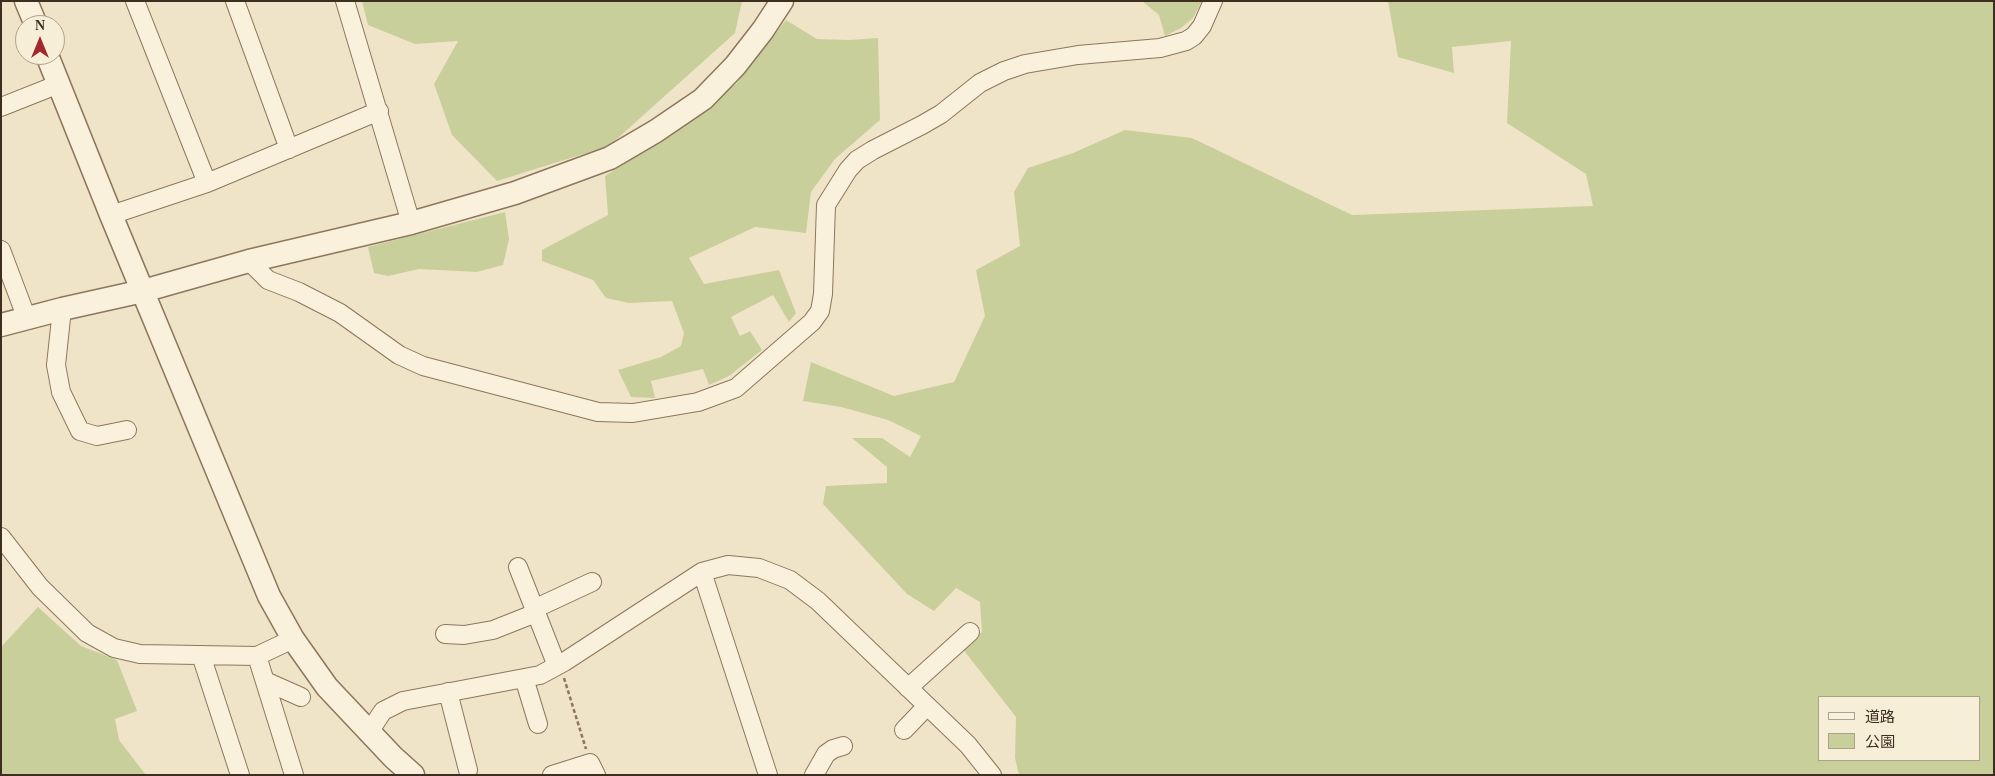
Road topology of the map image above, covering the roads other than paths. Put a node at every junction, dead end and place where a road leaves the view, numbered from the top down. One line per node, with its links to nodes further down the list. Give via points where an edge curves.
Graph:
1 (26, 1): 7 (street)
2 (135, 1): 13 (street)
3 (235, 1): 12 (street)
4 (345, 1): 11 (street)
5 (782, 1): 15 (street, via 736,66 703,98 656,131 610,158 562,177)
6 (1213, 1): 17 (street, via 1202,26 1186,41 1160,48 1078,55 1004,71 980,82 941,114 857,160 826,205 820,311 812,322 736,388 698,402 633,413 598,412 422,366 398,355 340,314 268,280)
7 (32, 15)
8 (51, 65): 9 (street)
9 (59, 84): 10 (street); 14 (street)
10 (1, 107)
11 (379, 111): 12 (street); 15 (street)
12 (289, 149): 13 (street)
13 (206, 183): 14 (street)
14 (111, 215): 18 (street)
15 (411, 223): 17 (street)
16 (1, 250): 20 (street)
17 (249, 261): 18 (street)
18 (144, 291): 19 (street); 30 (street, via 253,560)
19 (62, 309): 20 (street); 22 (street, via 56,365 61,392 80,430 97,436)
20 (27, 318): 21 (street)
21 (1, 325)
22 (127, 430)
23 (1, 537): 31 (street, via 40,587 87,633 114,648 140,654)
24 (518, 567): 27 (street)
25 (702, 572): 33 (street); 36 (street, via 728,565 759,568 790,580 818,602); 50 (street)
26 (592, 582): 27 (street)
27 (535, 611): 29 (street, via 493,630 464,635); 33 (street)
28 (970, 632): 36 (street)
29 (445, 634)
30 (292, 639): 32 (street); 42 (street, via 327,687)
31 (201, 655): 32 (street); 46 (street)
32 (257, 656): 35 (street)
33 (559, 665): 34 (street, via 540,675)
34 (524, 678): 37 (street); 40 (street)
35 (265, 681): 38 (street); 47 (street)
36 (908, 688): 39 (street)
37 (448, 692): 42 (street, via 403,701 383,710); 45 (street)
38 (301, 697)
39 (927, 706): 41 (street); 52 (street)
40 (538, 724)
41 (904, 730)
42 (369, 732): 48 (street)
43 (843, 746): 51 (street, via 826,754)
44 (593, 769): 49 (street)
45 (468, 770)
46 (240, 775)
47 (294, 775)
48 (413, 775)
49 (552, 775)
50 (768, 775)
51 (814, 775)
52 (992, 775)

